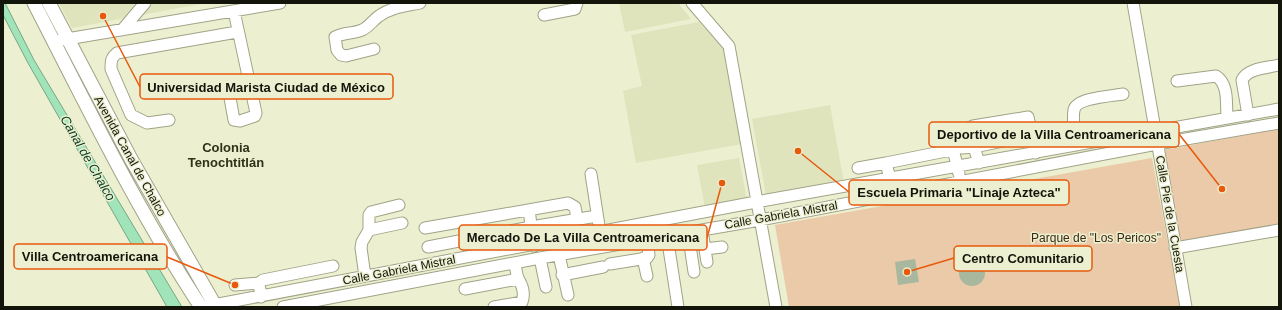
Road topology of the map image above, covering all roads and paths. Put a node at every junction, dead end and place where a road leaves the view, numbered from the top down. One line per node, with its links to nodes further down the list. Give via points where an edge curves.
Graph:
1 (34, 3): 14 (main road, Avenida Canal de Chalco)
2 (49, 3): 13 (main road, Avenida Canal de Chalco)
3 (145, 3): 11 (street)
4 (280, 3): 9 (street)
5 (420, 3): 15 (street, via 395,8 380,15 365,28 335,37 337,50 341,55)
6 (577, 3): 10 (street, via 575,9)
7 (692, 3): 39 (street, via 728,46)
8 (1133, 3): 26 (street, Calle Pie de la Cuesta)
9 (234, 12): 11 (street); 12 (street)
10 (544, 15)
11 (122, 30): 13 (street)
12 (237, 32): 19 (street, via 255,116 240,121 234,120); 23 (street, via 117,53 112,57 111,69 131,115 147,123)
13 (67, 39): 14 (street); 81 (main road, Avenida Canal de Chalco)
14 (54, 41): 83 (main road, Avenida Canal de Chalco, via 149,222)
15 (374, 49)
16 (1279, 65): 21 (street, via 1244,74 1242,80)
17 (1177, 81): 22 (street, via 1216,76 1222,80)
18 (1123, 94): 29 (street, via 1083,101 1076,105)
19 (230, 98)
20 (1279, 109): 21 (street, Calle Gabriela Mistral)
21 (1248, 115): 22 (street, Calle Gabriela Mistral)
22 (1227, 118): 26 (street, Calle Gabriela Mistral)
23 (169, 120)
24 (1279, 123): 28 (street, Calle Gabriela Mistral)
25 (1057, 130): 27 (street)
26 (1155, 132): 28 (street, Calle Pie de la Cuesta); 29 (street, Calle Gabriela Mistral)
27 (1032, 135): 30 (street); 30 (street, via 1028,117 962,130 957,141 958,146); 31 (street)
28 (1157, 144): 38 (street, Calle Gabriela Mistral); 60 (street, Calle Pie de la Cuesta)
29 (1076, 145): 31 (street, Calle Gabriela Mistral)
30 (974, 147): 33 (street)
31 (1036, 153): 33 (street, Calle Gabriela Mistral)
32 (886, 163): 34 (street, via 951,150); 35 (street); 37 (street)
33 (978, 163): 34 (street, Calle Gabriela Mistral)
34 (957, 167): 37 (street, Calle Gabriela Mistral); 38 (street)
35 (858, 168)
36 (591, 174): 42 (street)
37 (890, 179): 39 (street, Calle Gabriela Mistral)
38 (961, 181): 44 (street, Calle Gabriela Mistral)
39 (756, 202): 44 (street); 52 (street, Calle Gabriela Mistral)
40 (399, 205): 49 (street, via 371,212)
41 (529, 210): 43 (street, via 568,203 575,208); 46 (street); 47 (street)
42 (597, 216): 43 (street); 52 (street)
43 (577, 218): 47 (street)
44 (760, 220): 50 (street, Calle Gabriela Mistral); 86 (street)
45 (402, 223): 49 (street)
46 (456, 223): 48 (street); 56 (street)
47 (531, 226): 56 (street); 57 (street)
48 (425, 228)
49 (369, 230): 72 (street, via 361,248)
50 (702, 230): 53 (street, Calle Gabriela Mistral); 61 (street)
51 (1279, 230): 60 (street)
52 (600, 232): 57 (street, Calle Gabriela Mistral)
53 (688, 232): 54 (street, Calle Gabriela Mistral); 69 (street)
54 (667, 236): 55 (street, Calle Gabriela Mistral); 85 (street)
55 (647, 239): 62 (street, Calle Gabriela Mistral); 65 (street, via 649,255)
56 (457, 242): 58 (street); 63 (street)
57 (534, 246): 63 (street, Calle Gabriela Mistral)
58 (428, 247)
59 (722, 247): 61 (street)
60 (1175, 248): 87 (street, Calle Pie de la Cuesta)
61 (705, 249): 66 (street)
62 (559, 255): 64 (street, Calle Gabriela Mistral); 71 (street)
63 (459, 258): 70 (street); 72 (street, Calle Gabriela Mistral)
64 (540, 258): 67 (street, Calle Gabriela Mistral); 77 (street)
65 (643, 258): 71 (street); 73 (street)
66 (707, 262)
67 (515, 263): 70 (street, Calle Gabriela Mistral); 74 (street)
68 (333, 266): 75 (street, via 263,280)
69 (694, 272)
70 (462, 273): 84 (street, Calle Gabriela Mistral)
71 (562, 275): 79 (street)
72 (365, 276): 80 (street, Calle Gabriela Mistral)
73 (647, 276)
74 (518, 279): 78 (street); 82 (street, via 523,285 522,302)
75 (259, 283): 76 (street); 80 (street)
76 (234, 285)
77 (546, 287)
78 (465, 289)
79 (568, 296)
80 (261, 297): 81 (street, Calle Gabriela Mistral)
81 (212, 306)
82 (494, 306)
83 (201, 307)
84 (283, 307)
85 (678, 307)
86 (776, 307)
87 (1186, 307)

